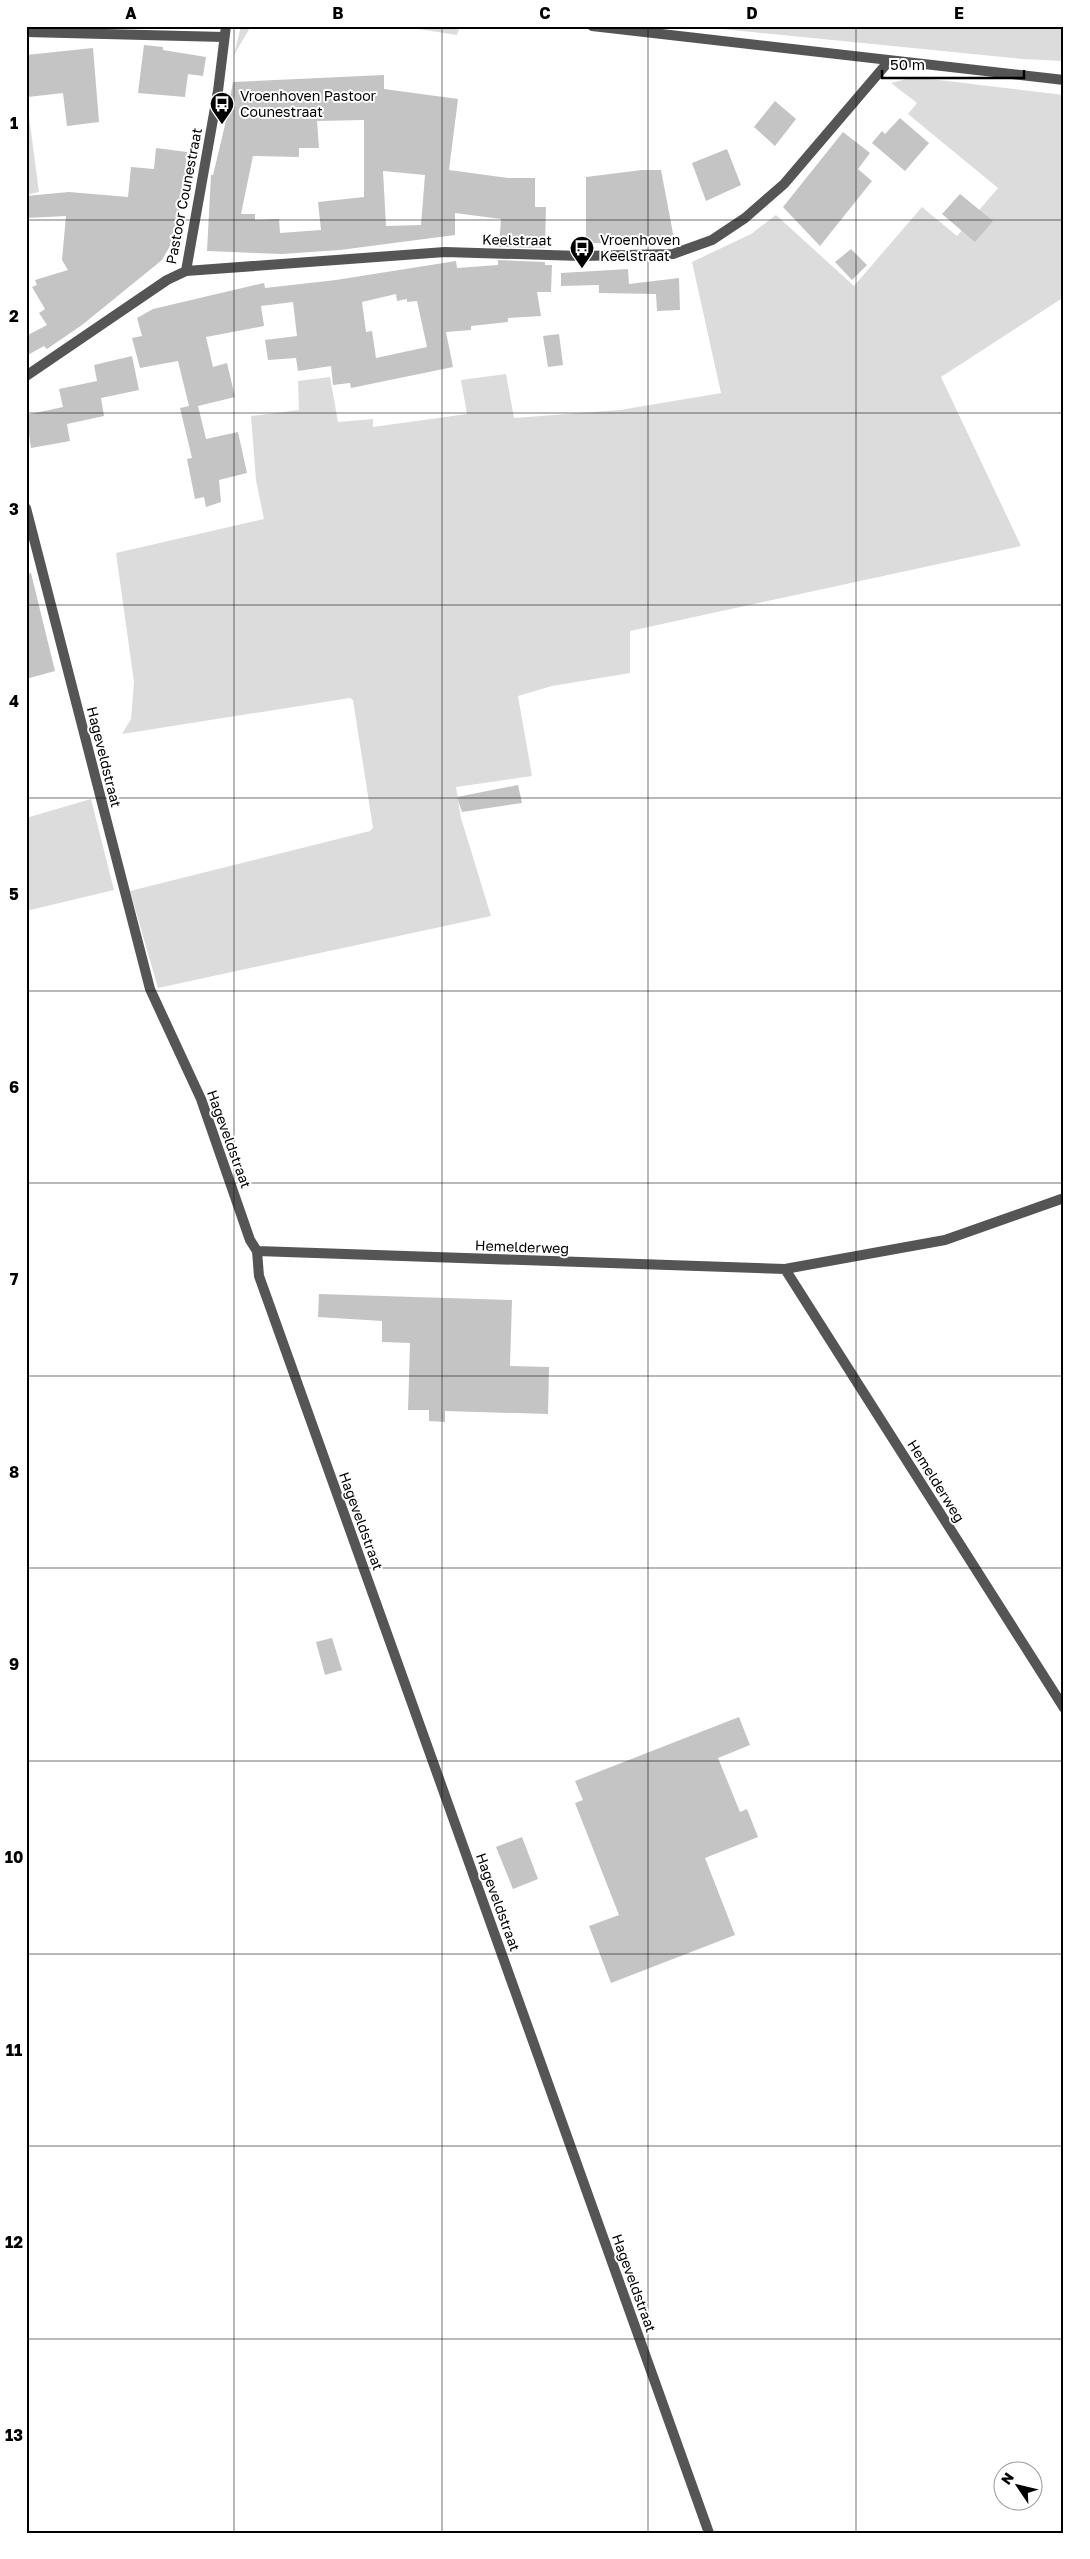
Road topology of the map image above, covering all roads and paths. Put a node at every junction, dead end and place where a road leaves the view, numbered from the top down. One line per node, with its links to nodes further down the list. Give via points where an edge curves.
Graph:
1 (226, 26): 4 (street, Pastoor Counestraat)
2 (592, 26): 5 (street)
3 (26, 32): 4 (street)
4 (224, 37): 7 (street, Pastoor Counestraat, via 218,90)
5 (889, 60): 6 (street); 7 (street, Keelstraat, via 777,190 745,218 712,240 673,254 581,256 445,252)
6 (1064, 80)
7 (186, 271): 8 (street, Pastoor Counestraat, via 166,280)
8 (26, 376)
9 (26, 508): 11 (street, Hageveldstraat, via 150,989 201,1099)
10 (1064, 1198): 12 (street, Hemelderweg, via 945,1240)
11 (257, 1252): 12 (street, Hemelderweg); 14 (street, Hageveldstraat, via 259,1276)
12 (785, 1269): 13 (street, Hemelderweg)
13 (1064, 1708)
14 (709, 2533)

